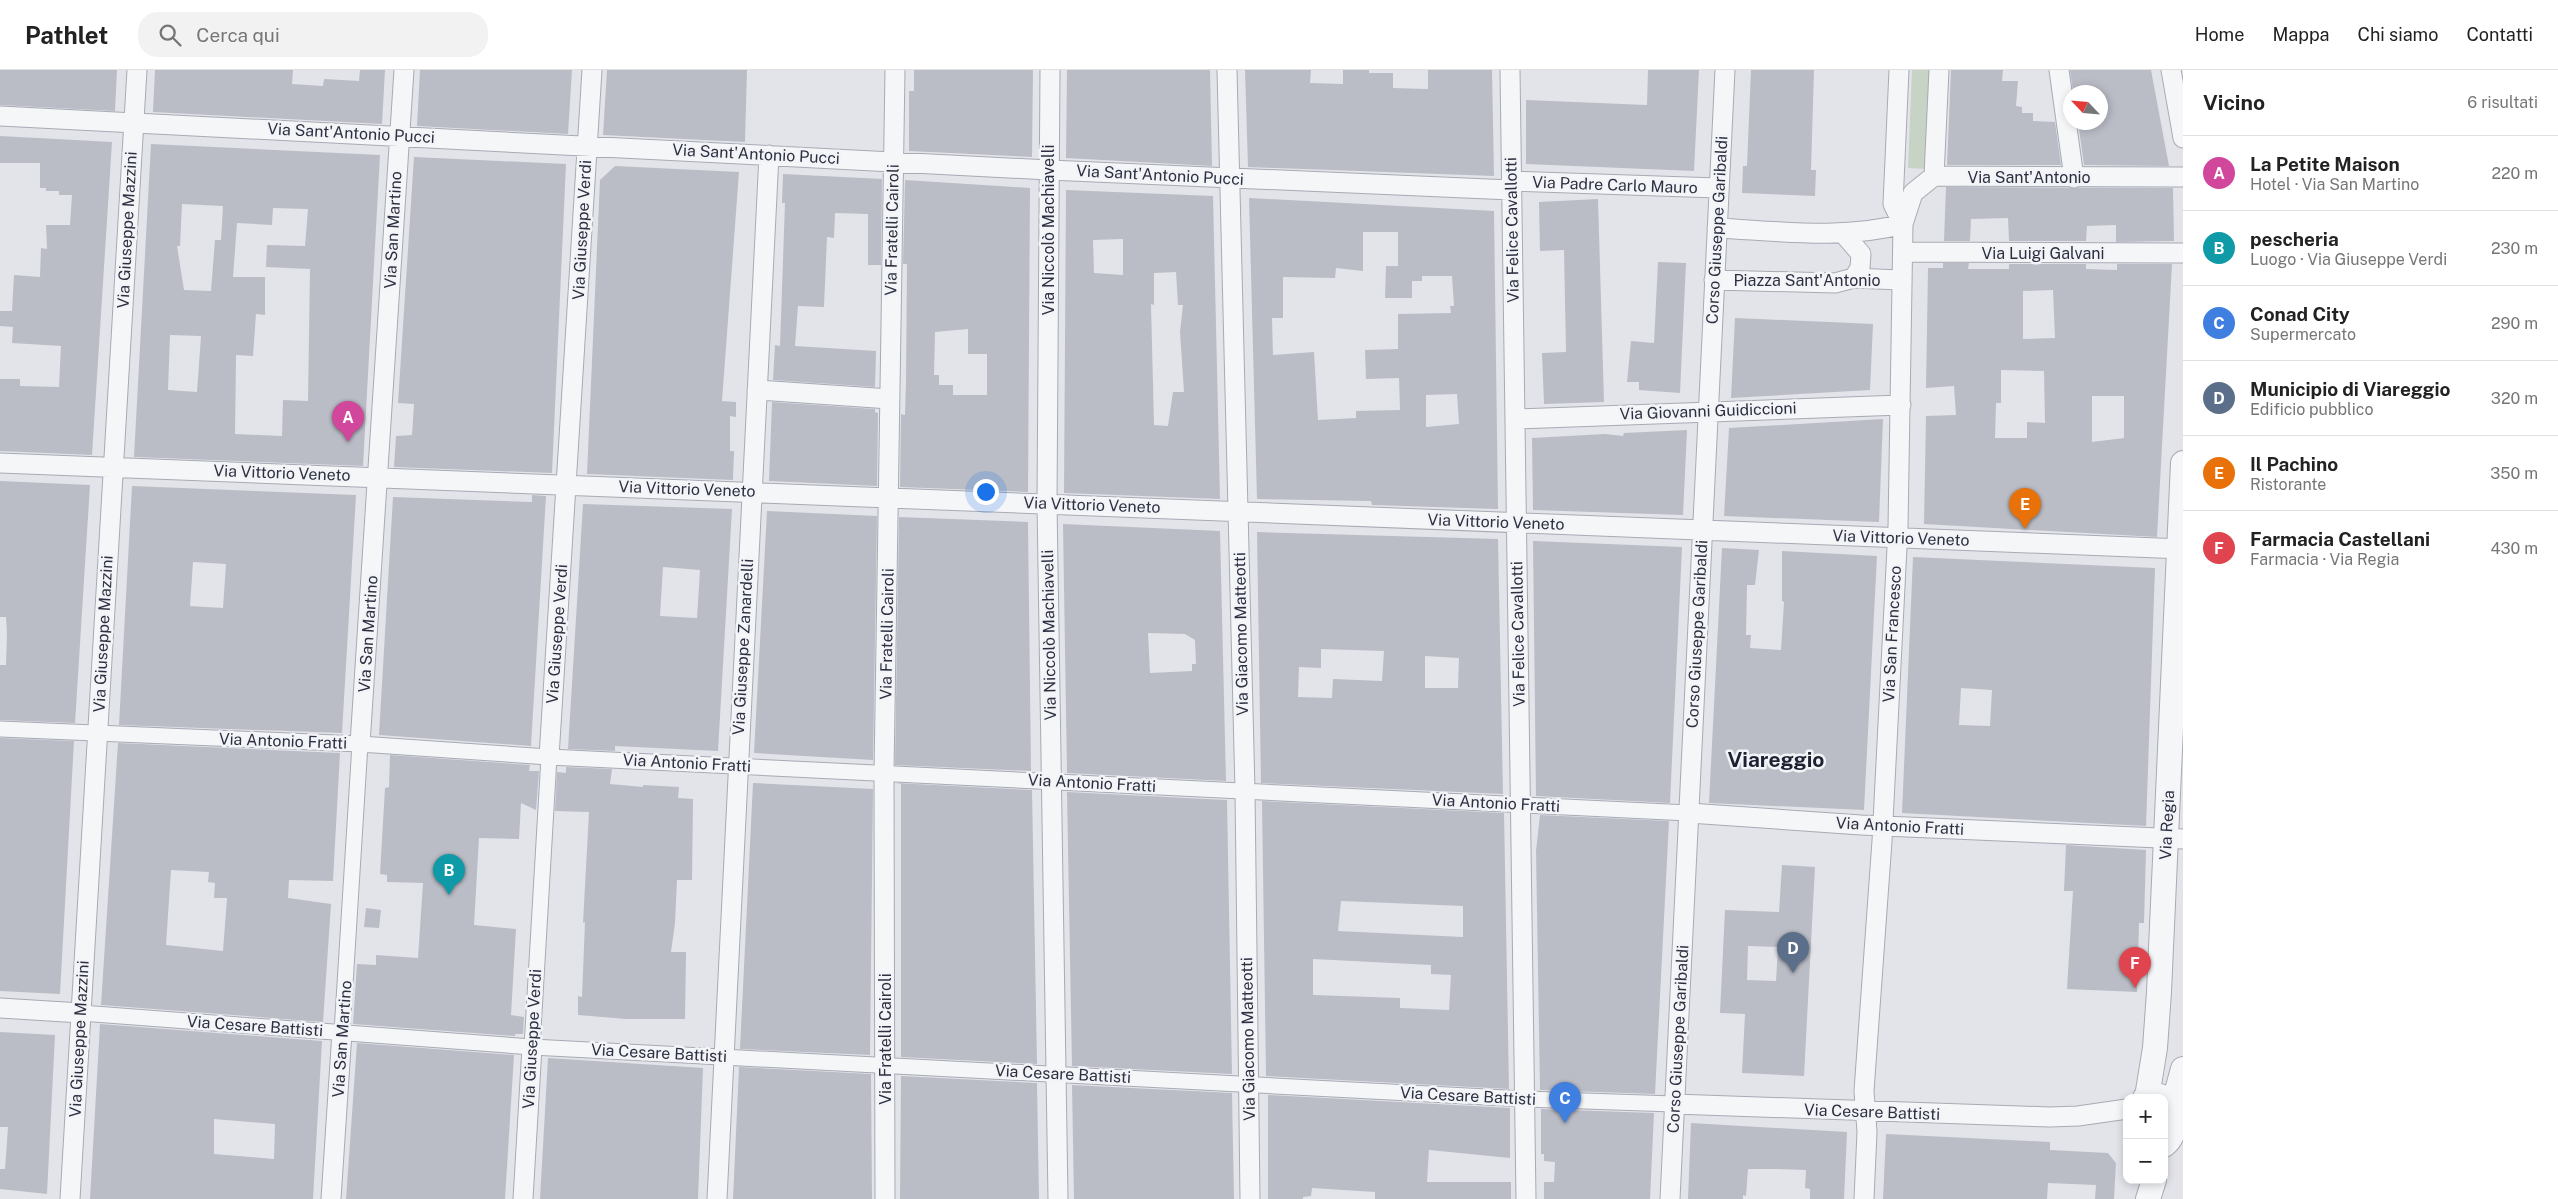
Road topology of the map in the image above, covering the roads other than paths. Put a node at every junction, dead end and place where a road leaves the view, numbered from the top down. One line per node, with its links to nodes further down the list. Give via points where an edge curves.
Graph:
1 (136, 70): 14 (street, Via Giuseppe Mazzini)
2 (404, 70): 15 (street, Via San Martino)
3 (592, 70): 17 (street, Via Giuseppe Verdi)
4 (895, 70): 19 (street, Via Fratelli Cairoli)
5 (1050, 70): 20 (street, Via Niccolò Machiavelli)
6 (1227, 70): 23 (street, Via Giacomo Matteotti)
7 (1510, 70): 25 (street, Via Felice Cavallotti)
8 (1725, 70): 26 (street, Corso Giuseppe Garibaldi)
9 (1899, 70): 27 (street, Via San Francesco, via 1893,204)
10 (1939, 70): 21 (street)
11 (2059, 70): 24 (street)
12 (2171, 70): 16 (street)
13 (0, 116): 14 (street, Via Sant'Antonio Pucci)
14 (133, 123): 15 (street, Via Sant'Antonio Pucci); 42 (street, Via Giuseppe Mazzini)
15 (399, 136): 17 (street, Via Sant'Antonio Pucci); 43 (street, Via San Martino)
16 (2183, 138)
17 (587, 146): 18 (street, Via Sant'Antonio Pucci); 44 (street, Via Giuseppe Verdi)
18 (769, 156): 19 (street, Via Sant'Antonio Pucci); 35 (street, Via Giuseppe Zanardelli)
19 (893, 161): 20 (street, Via Sant'Antonio Pucci); 36 (street, Via Fratelli Cairoli)
20 (1049, 170): 23 (street, Via Sant'Antonio Pucci); 47 (street, Via Niccolò Machiavelli)
21 (1934, 176): 24 (street, Via Sant'Antonio); 27 (street, via 1913,193)
22 (2183, 177): 24 (street, Via Sant'Antonio)
23 (1230, 178): 25 (street, Via Sant'Antonio Pucci); 48 (street, Via Giacomo Matteotti)
24 (2074, 178)
25 (1511, 185): 26 (street, Via Padre Carlo Mauro); 39 (street, Via Felice Cavallotti)
26 (1718, 188): 28 (street, Corso Giuseppe Garibaldi)
27 (1903, 224): 29 (street, via 1874,231); 30 (street, Via San Francesco)
28 (1717, 228): 29 (street); 33 (street, Corso Giuseppe Garibaldi)
29 (1843, 233): 32 (street, via 1861,254 1860,268)
30 (1903, 252): 31 (street, Via Luigi Galvani); 34 (street, Via San Francesco)
31 (2183, 253)
32 (1854, 278): 33 (street, Piazza Sant'Antonio, via 1835,283); 34 (street, Piazza Sant'Antonio)
33 (1714, 280): 38 (street, Corso Giuseppe Garibaldi)
34 (1900, 280): 37 (street, Via San Francesco)
35 (757, 390): 36 (street); 45 (street, Via Giuseppe Zanardelli)
36 (890, 399): 46 (street, Via Fratelli Cairoli)
37 (1901, 405): 38 (street, Via Giovanni Guidiccioni); 51 (street, Via San Francesco)
38 (1708, 411): 39 (street, Via Giovanni Guidiccioni); 50 (street, Corso Giuseppe Garibaldi)
39 (1515, 419): 49 (street, Via Felice Cavallotti)
40 (0, 462): 42 (street, Via Vittorio Veneto)
41 (2183, 463): 52 (street, Via Regia)
42 (112, 467): 43 (street, Via Vittorio Veneto); 54 (street, Via Giuseppe Mazzini)
43 (379, 477): 44 (street, Via Vittorio Veneto); 55 (street, Via San Martino)
44 (566, 484): 45 (street, Via Vittorio Veneto); 56 (street, Via Giuseppe Verdi)
45 (751, 491): 46 (street, Via Vittorio Veneto); 57 (street, Via Giuseppe Zanardelli)
46 (890, 497): 47 (street, Via Vittorio Veneto); 58 (street, Via Fratelli Cairoli)
47 (1047, 503): 48 (street, Via Vittorio Veneto); 59 (street, Via Niccolò Machiavelli)
48 (1239, 510): 49 (street, Via Vittorio Veneto); 60 (street, Via Giacomo Matteotti)
49 (1517, 522): 50 (street, Via Vittorio Veneto); 61 (street, Via Felice Cavallotti)
50 (1702, 530): 51 (street, Via Vittorio Veneto); 62 (street, Corso Giuseppe Garibaldi)
51 (1897, 538): 52 (street, Via Vittorio Veneto); 63 (street, Via San Francesco)
52 (2181, 549): 64 (street, Via Regia)
53 (0, 729): 54 (street, Via Antonio Fratti)
54 (97, 735): 55 (street, Via Antonio Fratti); 66 (street, Via Giuseppe Mazzini)
55 (360, 744): 56 (street, Via Antonio Fratti); 67 (street, Via San Martino)
56 (549, 757): 57 (street, Via Antonio Fratti); 68 (street, Via Giuseppe Verdi)
57 (738, 766): 58 (street, Via Antonio Fratti); 69 (street, Via Giuseppe Zanardelli)
58 (884, 772): 59 (street, Via Antonio Fratti); 70 (street, Via Fratelli Cairoli)
59 (1050, 781): 60 (street, Via Antonio Fratti); 72 (street, Via Niccolò Machiavelli)
60 (1244, 791): 61 (street, Via Antonio Fratti); 73 (street, Via Giacomo Matteotti)
61 (1520, 804): 62 (street, Via Antonio Fratti); 75 (street, Via Felice Cavallotti)
62 (1689, 813): 63 (street, Via Antonio Fratti); 78 (street, Corso Giuseppe Garibaldi)
63 (1883, 826): 64 (street, Via Antonio Fratti); 80 (street, Via San Francesco, via 1864,1091)
64 (2175, 838): 74 (street, Via Regia, via 2156,1032)
65 (0, 1008): 66 (street, Via Cesare Battisti)
66 (81, 1013): 67 (street, Via Cesare Battisti); 84 (street, Via Giuseppe Mazzini)
67 (342, 1032): 68 (street, Via Cesare Battisti); 85 (street, Via San Martino)
68 (532, 1047): 69 (street, Via Cesare Battisti); 86 (street, Via Giuseppe Verdi)
69 (725, 1057): 70 (street, Via Cesare Battisti); 87 (street, Via Giuseppe Zanardelli)
70 (885, 1064): 72 (street, Via Cesare Battisti); 88 (street, Via Fratelli Cairoli)
71 (2183, 1070): 77 (street)
72 (1058, 1073): 73 (street, Via Cesare Battisti); 89 (street, Via Niccolò Machiavelli)
73 (1248, 1085): 75 (street, Via Cesare Battisti); 90 (street, Via Giacomo Matteotti)
74 (2146, 1094)
75 (1524, 1099): 78 (street, Via Cesare Battisti); 91 (street, Via Felice Cavallotti)
76 (2168, 1099): 77 (street)
77 (2174, 1102): 81 (street, via 2180,1112)
78 (1674, 1104): 80 (street, Via Cesare Battisti); 92 (street, Corso Giuseppe Garibaldi)
79 (2123, 1109): 80 (street, Via Cesare Battisti, via 2059,1117)
80 (1867, 1112): 93 (street, Via San Francesco)
81 (2172, 1139)
82 (2139, 1184): 94 (street)
83 (2153, 1184): 95 (street)
84 (70, 1199)
85 (331, 1199)
86 (523, 1199)
87 (717, 1199)
88 (885, 1199)
89 (1058, 1199)
90 (1250, 1199)
91 (1526, 1199)
92 (1670, 1199)
93 (1864, 1199)
94 (2139, 1199)
95 (2148, 1199)

